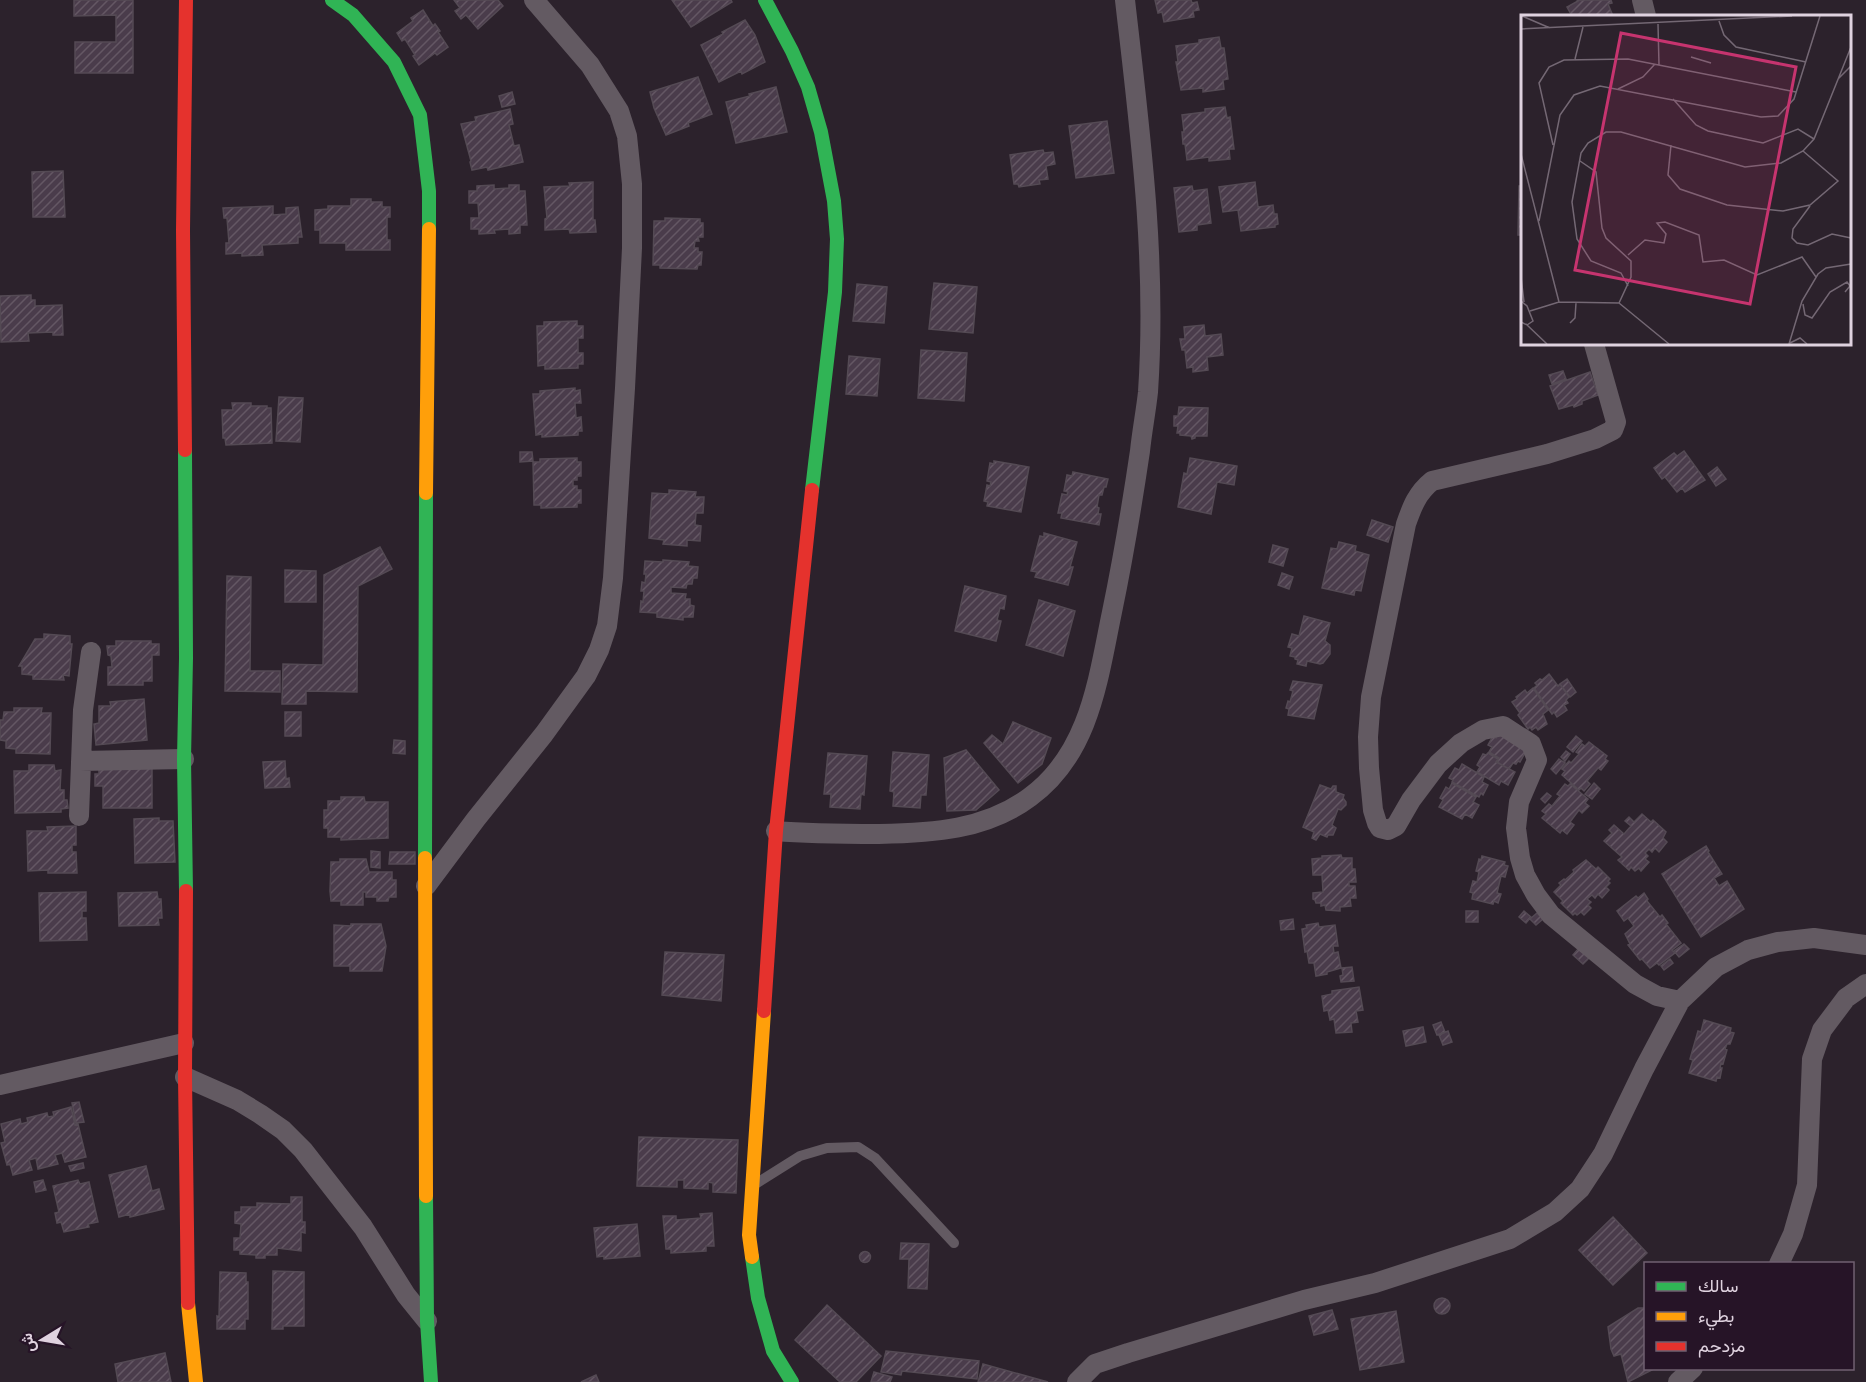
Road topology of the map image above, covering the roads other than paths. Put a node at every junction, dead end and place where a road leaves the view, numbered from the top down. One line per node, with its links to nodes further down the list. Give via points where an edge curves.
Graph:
1 (186, 0): 10 (street)
2 (332, 0): 14 (street, via 353,15 394,62 420,115 426,158)
3 (534, 0): 14 (street, via 590,65 620,111 627,136 632,248 607,626 586,676)
4 (765, 0): 13 (street, via 808,87 821,132 837,240 835,292)
5 (1125, 0): 13 (street, via 1149,228 1148,394 1116,593 1094,699 1077,743 1032,796 988,820 916,833)
6 (1642, 0): 7 (street)
7 (1646, 15)
8 (1594, 345): 17 (street, via 1616,422 1613,430 1547,454 1432,481 1415,499 1406,524 1371,697 1368,737 1373,810 1380,828 1396,826 1438,764 1483,730 1503,726 1531,744 1537,760 1519,802 1516,828 1520,858 1536,895 1551,915 1635,984 1657,996)
9 (91, 652): 11 (street)
10 (184, 759): 11 (street); 18 (street)
11 (81, 761): 12 (street)
12 (79, 816)
13 (776, 831): 21 (street)
14 (426, 886): 24 (street)
15 (1866, 945): 17 (street, via 1814,938 1748,950 1716,967)
16 (1866, 984): 23 (street, via 1846,998 1822,1029 1812,1059 1807,1185 1793,1234)
17 (1680, 1001): 29 (street, via 1603,1154 1580,1190 1556,1212 1510,1239 1478,1250 1095,1364)
18 (184, 1043): 19 (street); 20 (street)
19 (185, 1077): 24 (street, via 260,1114 303,1150 363,1227); 26 (street, via 187,1291)
20 (0, 1085)
21 (752, 1186): 22 (lane, via 800,1156 828,1148 858,1147 875,1158); 28 (street, via 749,1235 758,1298 773,1352)
22 (954, 1243)
23 (1779, 1262)
24 (427, 1321): 27 (street)
25 (1691, 1370): 30 (street)
26 (196, 1382)
27 (431, 1382)
28 (792, 1382)
29 (1077, 1382)
30 (1678, 1382)

